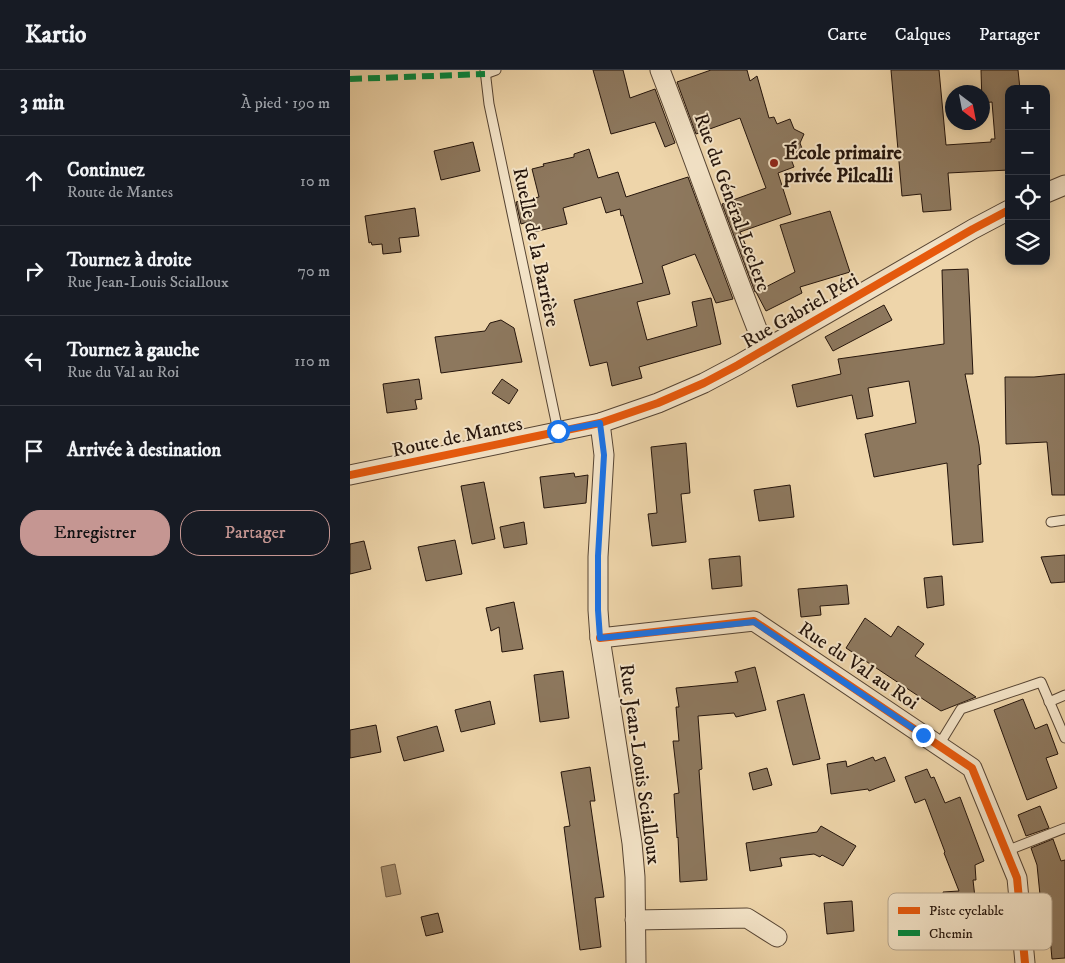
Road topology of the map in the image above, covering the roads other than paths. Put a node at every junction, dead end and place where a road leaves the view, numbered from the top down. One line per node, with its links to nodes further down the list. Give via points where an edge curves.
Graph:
1 (496, 70): 3 (lane)
2 (660, 70): 7 (street, Rue du Général Leclerc, via 729,259)
3 (485, 72): 9 (lane, Ruelle de la Barrière)
4 (1065, 185): 5 (street)
5 (1050, 191)
6 (1005, 212): 7 (street, Rue Gabriel Péri)
7 (766, 349): 8 (street, Rue Gabriel Péri, via 704,383)
8 (600, 423): 9 (street, Route de Mantes); 13 (street, Rue Jean-Louis Scialloux, via 604,455 598,556)
9 (558, 431): 10 (street, Route de Mantes)
10 (350, 475)
11 (1065, 520): 12 (lane)
12 (1052, 522)
13 (600, 638): 17 (street, Rue du Val au Roi, via 754,622); 21 (street, Rue Jean-Louis Scialloux, via 632,843)
14 (1065, 695): 15 (lane)
15 (1049, 702): 16 (lane); 17 (lane, via 1041,682 961,709)
16 (1065, 738)
17 (939, 745): 19 (street, Rue du Val au Roi, via 972,768)
18 (1065, 828): 19 (lane)
19 (1006, 851): 20 (street, Rue du Val au Roi, via 1018,878)
20 (1019, 893)
21 (635, 920): 22 (street, via 747,918); 24 (street, Rue Jean-Louis Scialloux)
22 (777, 937)
23 (1024, 950): 25 (street, Rue du Val au Roi)
24 (636, 963)
25 (1025, 963)

